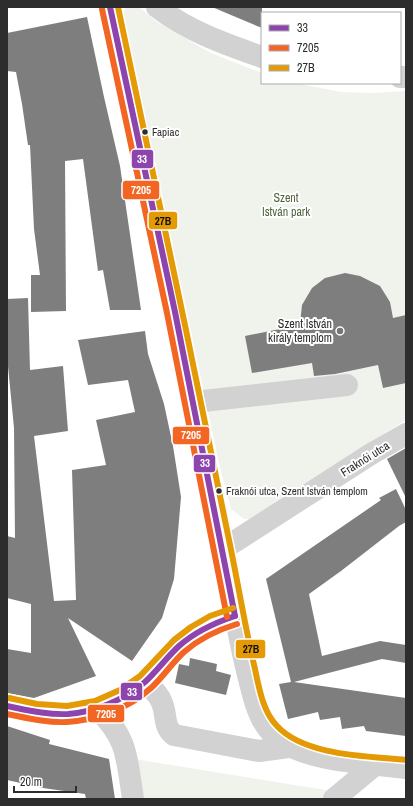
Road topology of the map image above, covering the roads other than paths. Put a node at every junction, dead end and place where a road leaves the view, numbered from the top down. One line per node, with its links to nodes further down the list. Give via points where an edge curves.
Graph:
1 (110, 7): 5 (street)
2 (157, 7): 3 (street, via 198,32)
3 (261, 57)
4 (347, 384): 5 (street)
5 (194, 402): 7 (street)
6 (406, 434): 7 (street, Fraknói utca)
7 (223, 549): 8 (street)
8 (235, 616): 9 (street, via 213,623 184,642); 12 (street, via 260,715 269,731)
9 (146, 682): 11 (street, via 124,697); 12 (street, via 158,695 166,726 174,735 259,751)
10 (7, 706): 11 (street, via 36,712 67,714)
11 (97, 709): 15 (street, via 109,720 119,735 126,753)
12 (289, 747): 13 (street, via 327,758)
13 (376, 764): 14 (street); 16 (street)
14 (406, 768)
15 (133, 799)
16 (334, 799)

